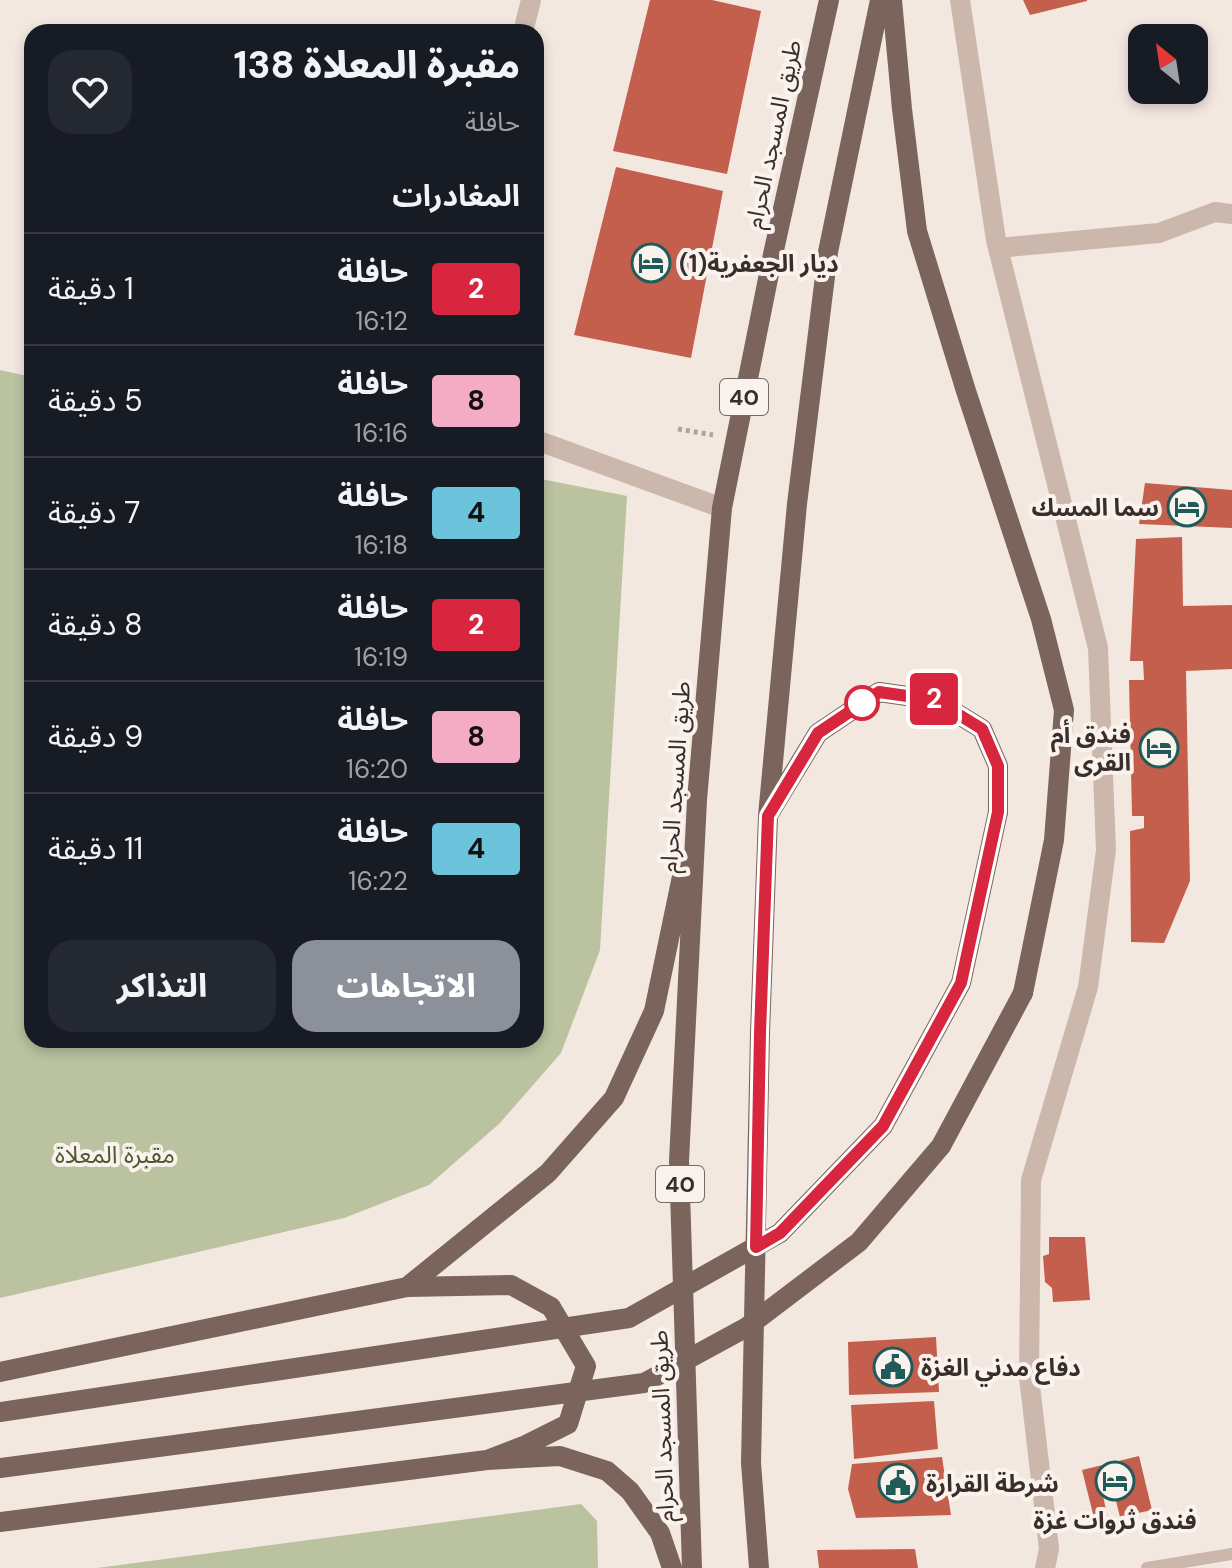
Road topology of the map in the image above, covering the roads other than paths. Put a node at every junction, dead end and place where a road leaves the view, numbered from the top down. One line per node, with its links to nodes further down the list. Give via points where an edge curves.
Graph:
1 (531, 0): 6 (street)
2 (829, 0): 10 (main road, طريق المسجد الحرام / 40)
3 (880, 0): 12 (main road, via 828,252 797,504)
4 (892, 0): 17 (main road, bridge, via 917,231 1041,619 1064,710 1054,840 1023,993 941,1146 859,1242 747,1327 644,1383)
5 (960, 0): 8 (street)
6 (525, 24)
7 (1232, 214): 8 (street, via 1215,212 1159,233)
8 (998, 248): 23 (street, via 1098,648 1106,850 1088,987 1031,1180 1029,1377 1049,1549)
9 (544, 443): 10 (street)
10 (722, 508): 11 (main road, طريق المسجد الحرام / 40)
11 (697, 800): 13 (main road, via 654,1011 614,1098 548,1173); 21 (main road, طريق المسجد الحرام / 40, via 679,1161)
12 (768, 816): 15 (main road, bridge, via 818,733 879,692 935,700 982,729 998,766 998,812 961,983 883,1126 780,1233 629,1318); 22 (main road, via 751,1463)
13 (407, 1287): 14 (main road); 16 (main road, via 511,1285 551,1307 586,1366 568,1424)
14 (0, 1372)
15 (0, 1412)
16 (487, 1460): 18 (main road); 20 (main road, via 560,1456 607,1471 630,1491 660,1533)
17 (0, 1468)
18 (0, 1522)
19 (1232, 1554): 24 (lane)
20 (672, 1568)
21 (692, 1568)
22 (759, 1568)
23 (1045, 1568)
24 (1147, 1568)

